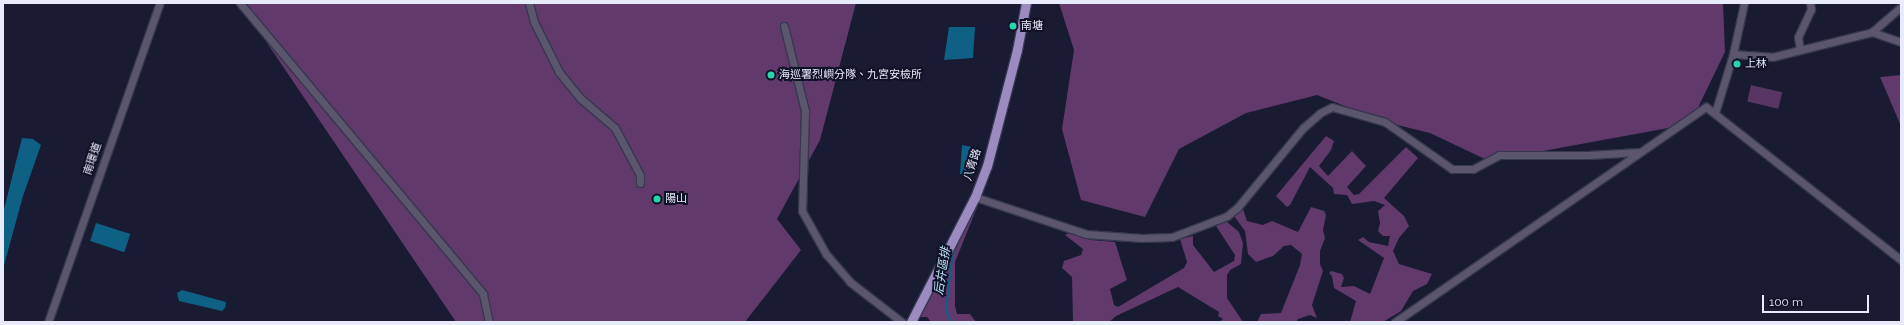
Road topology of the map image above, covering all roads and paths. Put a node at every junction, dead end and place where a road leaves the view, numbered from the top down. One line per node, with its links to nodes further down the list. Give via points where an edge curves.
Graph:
1 (160, 3): 18 (street, 南環道)
2 (240, 3): 19 (street, via 483,294)
3 (529, 3): 15 (street, via 534,22 559,72 580,98 615,128 640,175)
4 (1026, 3): 16 (main road, 八青路, via 1017,50 987,166)
5 (1744, 3): 12 (street)
6 (1810, 3): 11 (street, via 1811,9 1798,38)
7 (1901, 7): 9 (street)
8 (784, 26): 20 (street, via 805,111 802,211 826,254 850,282)
9 (1872, 32): 10 (street); 11 (street)
10 (1901, 42)
11 (1800, 50): 12 (street, via 1772,57)
12 (1733, 54): 13 (street)
13 (1715, 113): 14 (street, via 1706,107); 17 (street)
14 (1639, 152): 16 (street, via 1499,155 1473,169 1452,169 1385,122 1332,107 1320,112 1303,128 1237,208 1227,216 1172,237 1142,238 1086,234); 22 (street)
15 (640, 183)
16 (975, 197): 21 (main road, 八青路)
17 (1901, 260)
18 (48, 322)
19 (489, 322)
20 (902, 322)
21 (911, 322)
22 (1396, 322)

